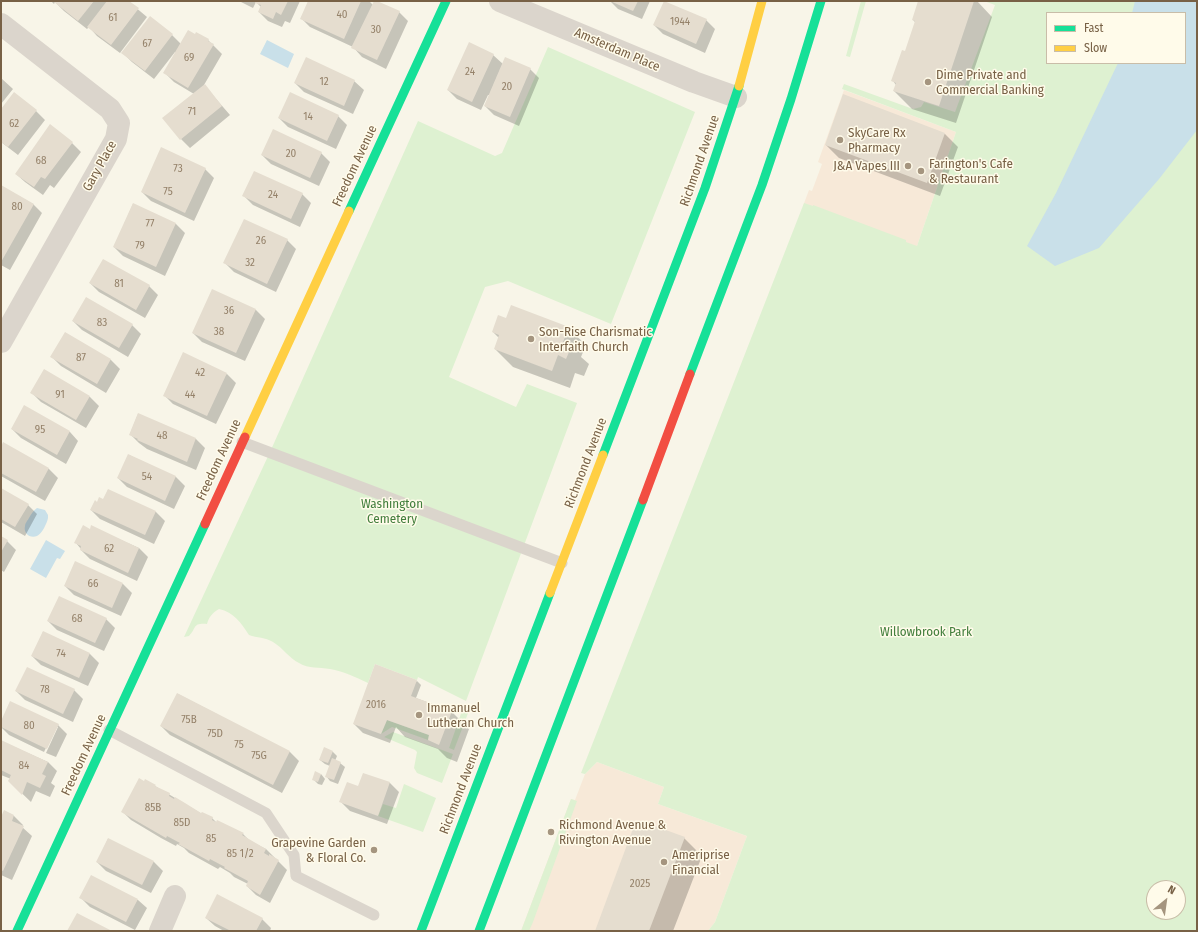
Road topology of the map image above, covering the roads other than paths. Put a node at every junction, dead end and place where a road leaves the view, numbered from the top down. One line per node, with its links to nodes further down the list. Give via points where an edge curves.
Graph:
1 (446, 1): 8 (main road, Freedom Avenue)
2 (500, 1): 6 (street, Amsterdam Place)
3 (762, 1): 6 (main road, Richmond Avenue)
4 (821, 1): 16 (main road, via 762,185)
5 (1, 24): 7 (street, Gary Place, via 110,109 119,123 116,140)
6 (736, 97): 9 (main road, Richmond Avenue, via 705,188)
7 (1, 342)
8 (242, 442): 9 (lane); 10 (main road, Freedom Avenue)
9 (562, 563): 15 (main road, Richmond Avenue)
10 (109, 730): 12 (lane, via 266,813 294,854 296,876); 13 (main road, Freedom Avenue)
11 (175, 896): 14 (street)
12 (374, 915)
13 (17, 931)
14 (160, 931)
15 (421, 931)
16 (479, 931)

